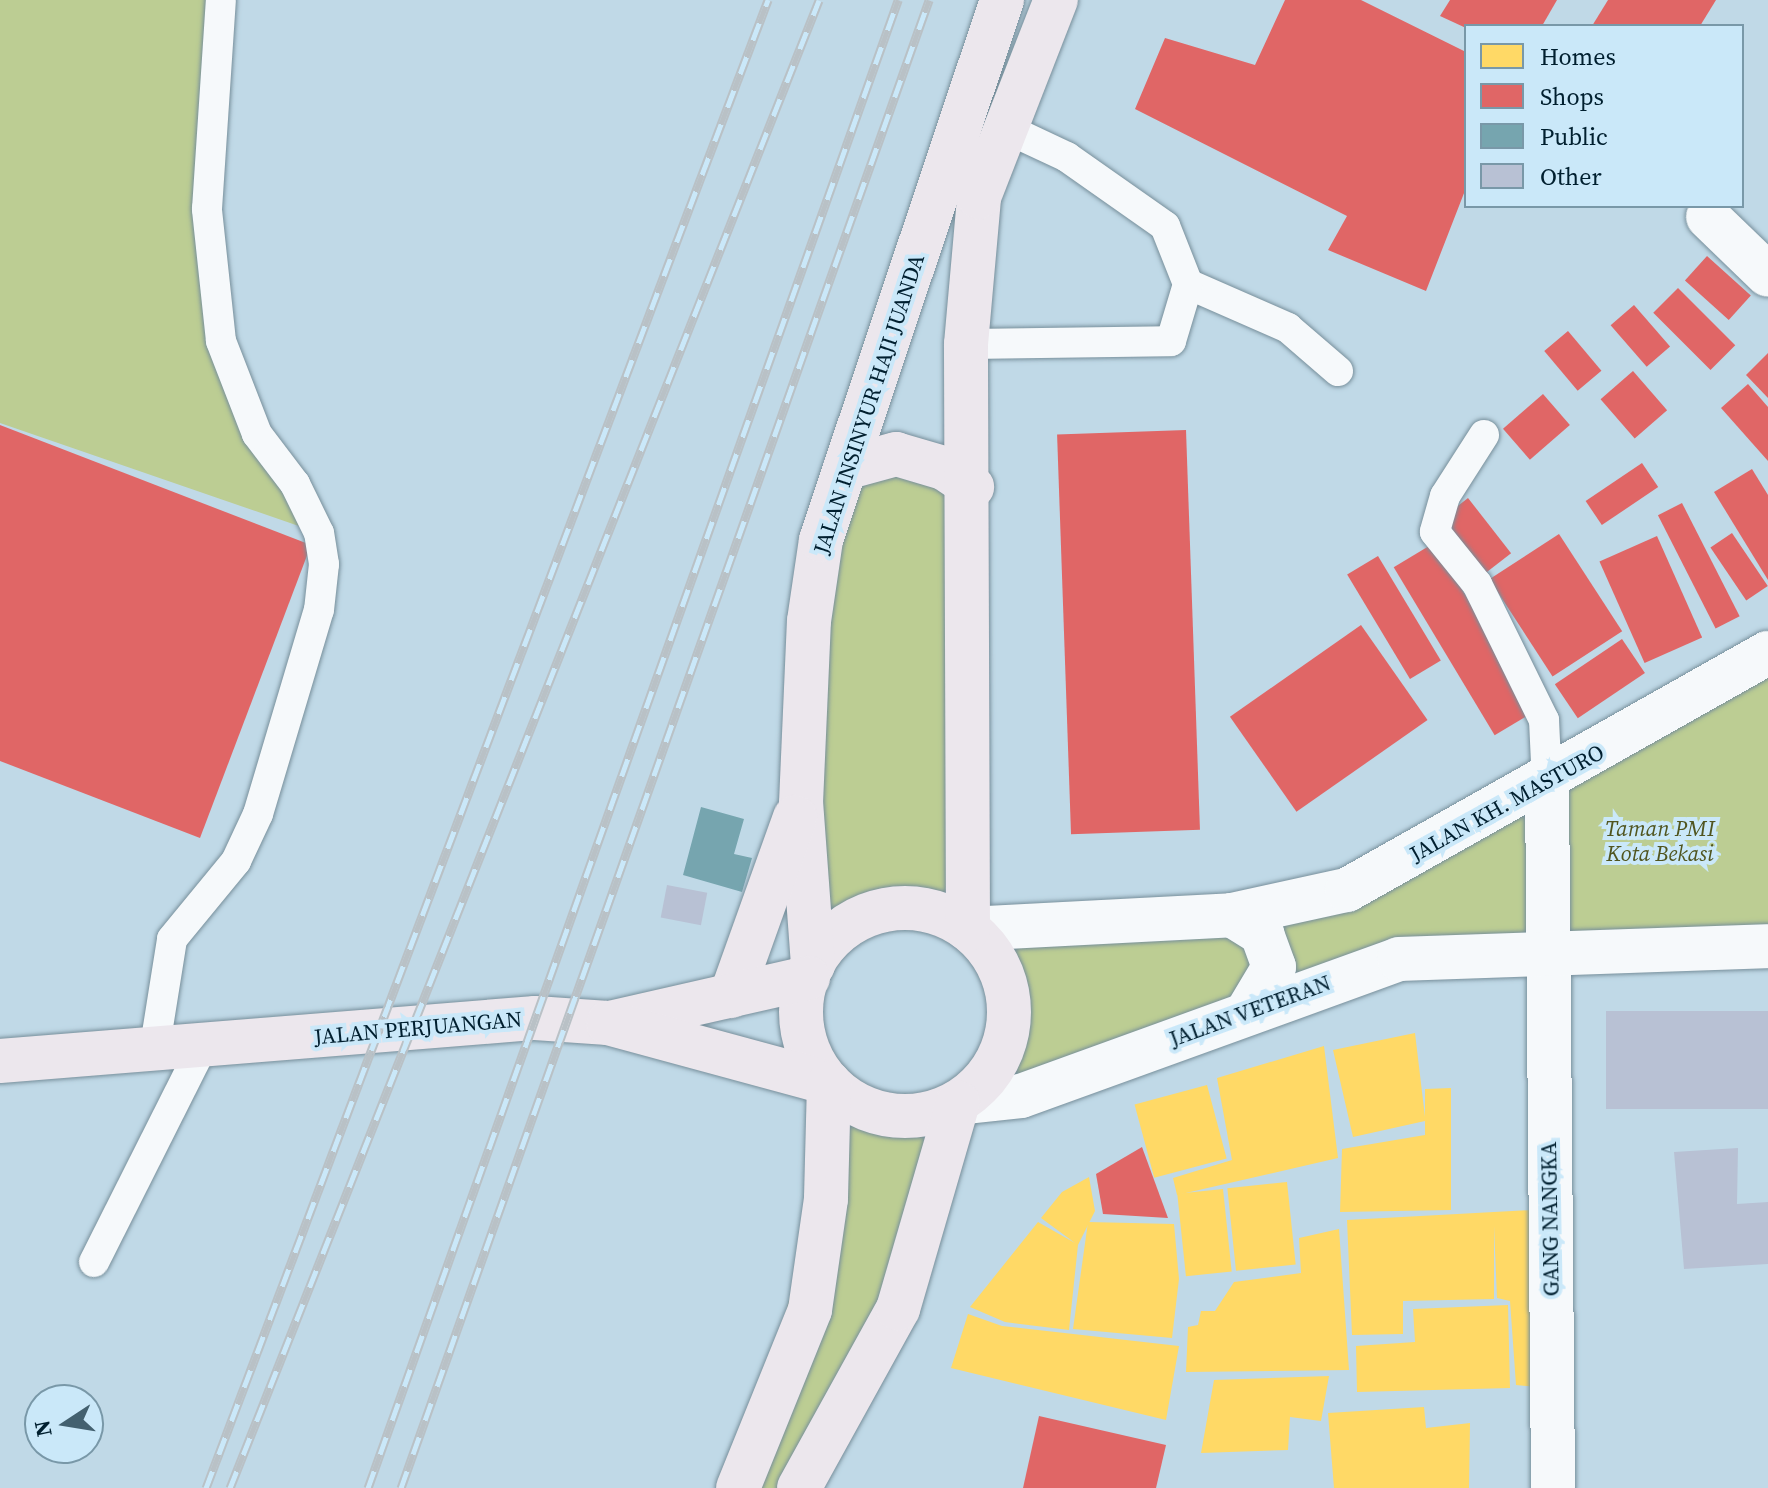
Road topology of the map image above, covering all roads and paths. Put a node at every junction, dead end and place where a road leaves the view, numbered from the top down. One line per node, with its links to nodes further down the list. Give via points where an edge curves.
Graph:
1 (221, 0): 25 (lane, via 207,209 221,341 257,434 295,484 319,533 324,564 319,610 258,814 236,861 172,939 157,998)
2 (1002, 0): 11 (main road, JALAN INSINYUR HAJI JUANDA)
3 (1056, 0): 4 (main road)
4 (1003, 127): 7 (lane, via 1067,157 1165,226); 8 (main road, via 979,197)
5 (1708, 217): 6 (street)
6 (1768, 275)
7 (1188, 284): 8 (lane, via 1171,341); 9 (lane, via 1288,328)
8 (966, 344): 12 (main road)
9 (1338, 371)
10 (1484, 435): 14 (lane, via 1445,496 1435,532 1477,584 1544,720)
11 (845, 468): 12 (main road, via 896,454 944,468); 15 (main road, JALAN INSINYUR HAJI JUANDA, via 821,540 809,621)
12 (972, 487): 17 (main road)
13 (1768, 653): 14 (street, JALAN KH. MASTURO)
14 (1547, 784): 16 (street, JALAN KH. MASTURO, via 1347,890); 19 (street)
15 (801, 803): 20 (main road, JALAN INSINYUR HAJI JUANDA); 21 (main road)
16 (1232, 915): 17 (street, JALAN KH. MASTURO); 22 (street, via 1262,934 1274,967)
17 (968, 929): 20 (main road, via 917,909 870,914 843,929); 28 (main road, via 997,961 1010,1013 994,1069)
18 (1768, 946): 19 (street, JALAN VETERAN)
19 (1548, 950): 22 (street, JALAN VETERAN, via 1399,959); 32 (street, GANG NANGKA)
20 (810, 972): 21 (main road); 27 (main road, via 805,1037)
21 (731, 996): 23 (main road)
22 (1249, 1009): 28 (street, JALAN VETERAN, via 1021,1096)
23 (608, 1023): 24 (main road, JALAN PERJUANGAN, via 486,1019); 27 (main road, JALAN PERJUANGAN)
24 (202, 1047): 25 (main road, JALAN PERJUANGAN); 29 (lane)
25 (154, 1052): 26 (main road, JALAN PERJUANGAN)
26 (0, 1061)
27 (829, 1083): 28 (main road, via 856,1105 896,1117); 30 (main road, via 826,1199 810,1310)
28 (958, 1103): 31 (main road, via 898,1309)
29 (94, 1262)
30 (738, 1488)
31 (799, 1488)
32 (1553, 1488)

